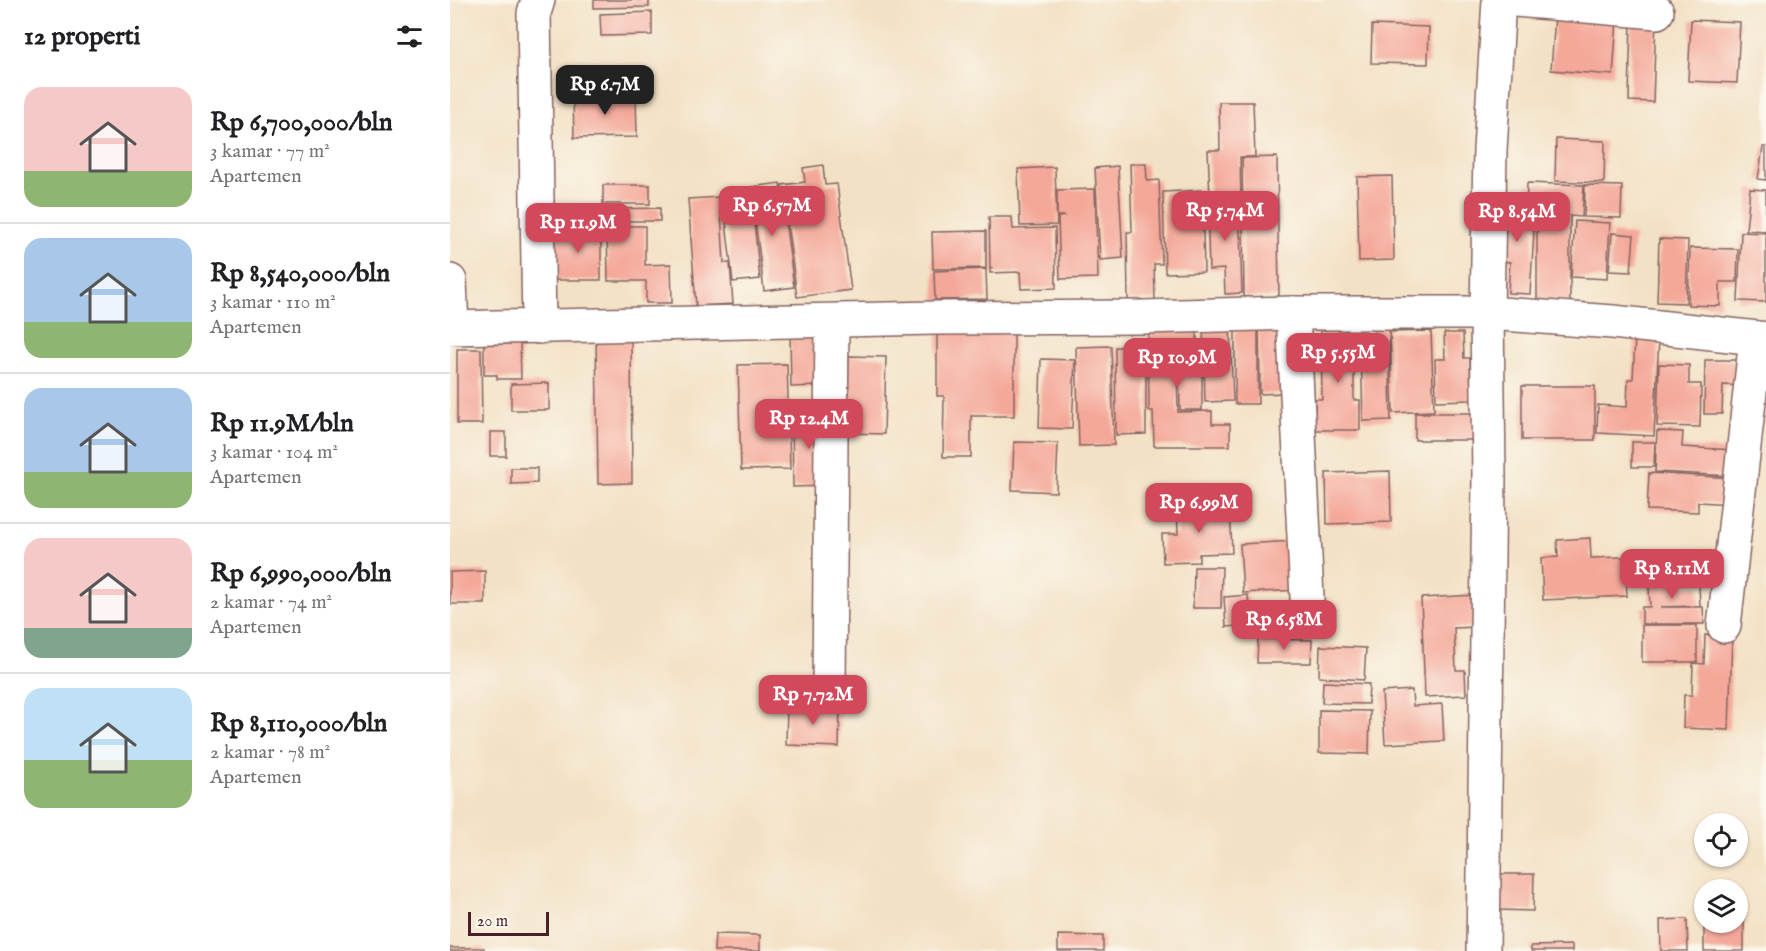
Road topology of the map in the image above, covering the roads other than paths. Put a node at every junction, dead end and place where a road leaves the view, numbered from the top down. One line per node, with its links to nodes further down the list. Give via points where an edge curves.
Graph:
1 (538, 0): 9 (street, via 534,13)
2 (1499, 0): 7 (street, via 1490,150)
3 (1515, 0): 4 (street)
4 (1657, 12)
5 (450, 281): 10 (street)
6 (1293, 313): 7 (street); 8 (street); 12 (street)
7 (1487, 314): 11 (street, via 1612,322); 15 (street, via 1489,478)
8 (832, 321): 9 (street); 14 (street)
9 (539, 327): 10 (street)
10 (451, 328)
11 (1761, 339): 13 (street)
12 (1308, 618)
13 (1724, 626)
14 (829, 688)
15 (1483, 951)

